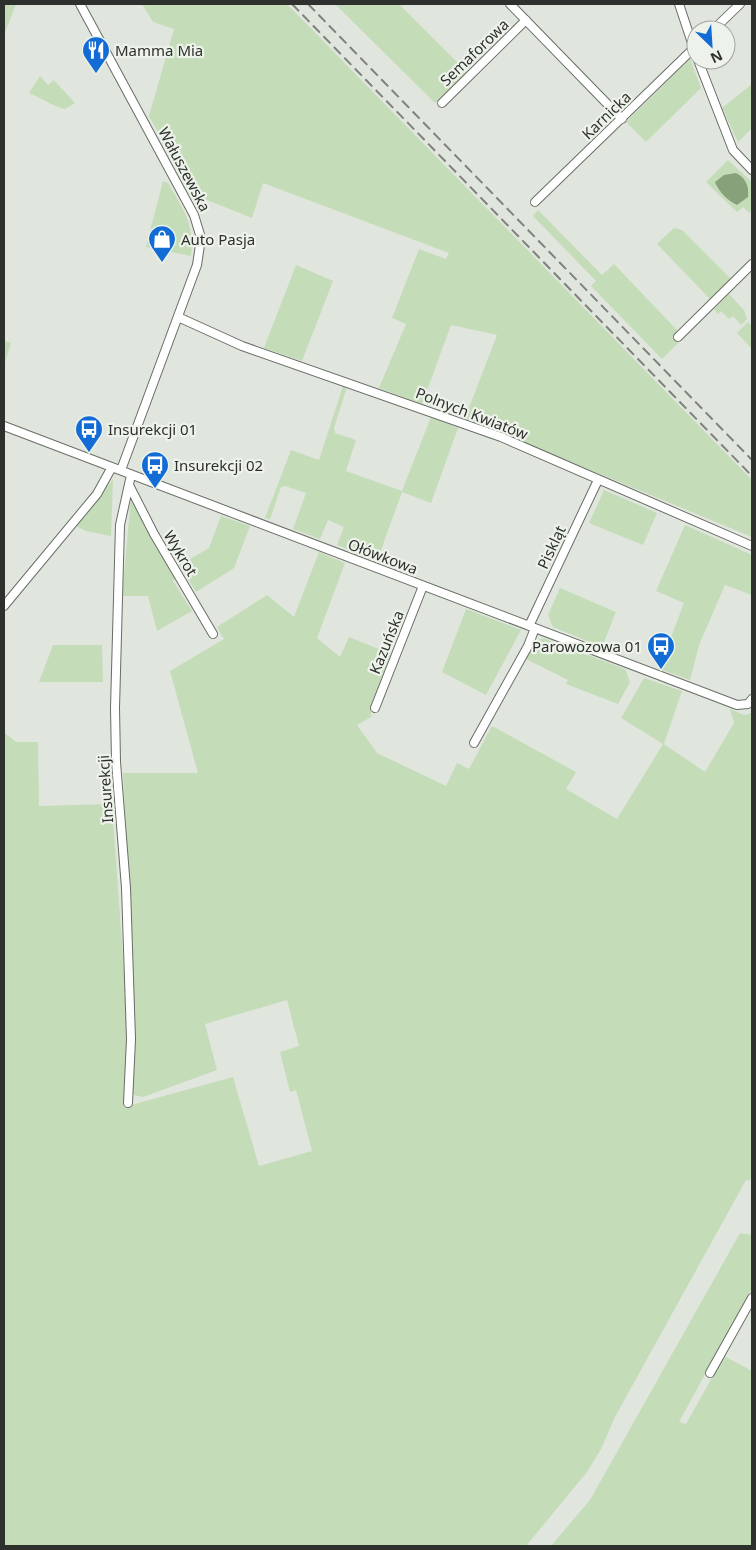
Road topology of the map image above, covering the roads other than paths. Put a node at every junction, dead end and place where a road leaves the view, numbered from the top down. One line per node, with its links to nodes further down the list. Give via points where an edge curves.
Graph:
1 (510, 4): 5 (street, Semaforowa)
2 (680, 4): 7 (street)
3 (740, 4): 6 (street)
4 (83, 5): 15 (street, Wałuszewska, via 200,228 197,265)
5 (526, 20): 10 (street, Semaforowa); 11 (street, Semaforowa)
6 (723, 20)
7 (686, 22)
8 (686, 58): 11 (street, Karnicka)
9 (702, 70): 12 (street, via 733,150)
10 (442, 103)
11 (622, 118): 13 (street, Karnicka)
12 (752, 170)
13 (534, 202)
14 (752, 264): 16 (street)
15 (178, 317): 19 (street, Wałuszewska); 21 (street, Polnych Kwiatów, via 242,346 501,437)
16 (678, 337)
17 (4, 426): 18 (street, Ołówkowa)
18 (112, 467): 19 (street, Ołówkowa); 25 (street, via 97,494)
19 (121, 470): 20 (street, Ołówkowa)
20 (131, 475): 22 (street, Insurekcji); 24 (street, Ołówkowa)
21 (598, 480): 23 (street, Polnych Kwiatów); 26 (street, Piskląt)
22 (129, 485): 27 (street, Wykrot); 31 (street, Insurekcji, via 120,525 117,564 115,708 132,1038)
23 (752, 546)
24 (423, 586): 26 (street, Ołówkowa); 29 (street, Kazuńska)
25 (4, 606)
26 (532, 627): 28 (street, Ołówkowa, via 737,705 748,704); 30 (street, Piskląt, via 528,646)
27 (213, 634)
28 (752, 699)
29 (375, 708)
30 (474, 743)
31 (128, 1103)
32 (752, 1298): 33 (street)
33 (710, 1373)

